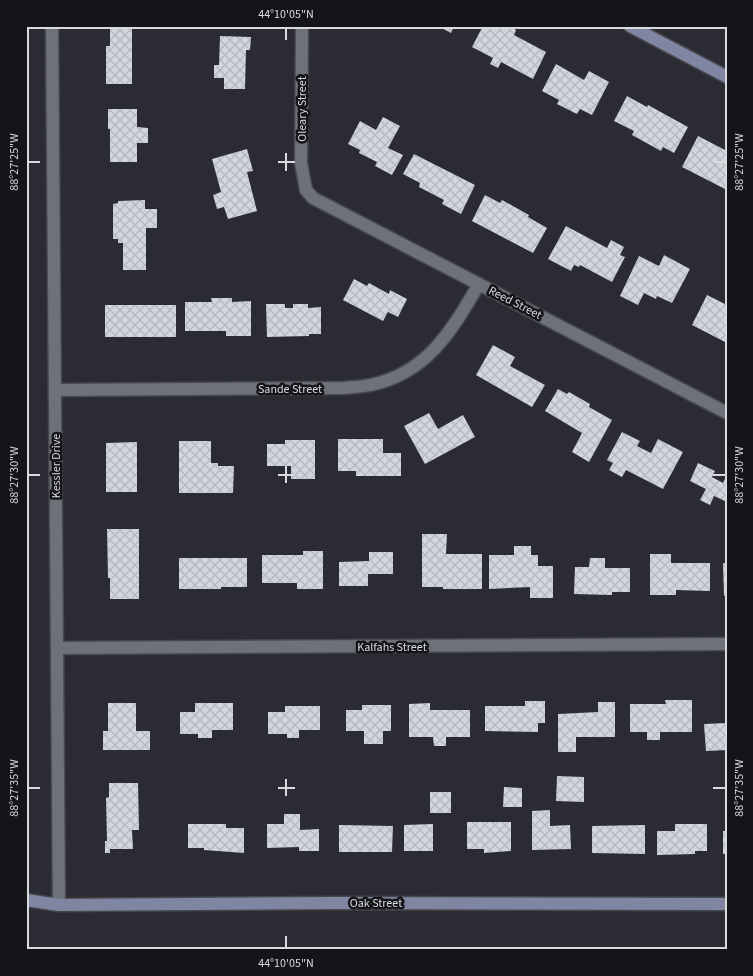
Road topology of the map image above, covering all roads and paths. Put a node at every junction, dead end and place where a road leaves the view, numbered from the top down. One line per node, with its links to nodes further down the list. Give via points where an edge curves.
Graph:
1 (52, 26): 7 (street, Kessler Drive)
2 (302, 26): 5 (street, Oleary Street, via 301,163)
3 (630, 26): 4 (street)
4 (727, 77)
5 (306, 190): 6 (street, Reed Street, via 321,203)
6 (479, 284): 7 (street, Sande Street, via 454,327 420,363 396,377 370,385 343,388); 8 (street, Reed Street)
7 (56, 390): 10 (street, Kessler Drive)
8 (727, 413)
9 (727, 644): 10 (street, Kalfahs Street)
10 (57, 648): 13 (street, Kessler Drive)
11 (26, 900): 13 (street, Oak Street)
12 (727, 904): 13 (street, Oak Street)
13 (59, 905)

